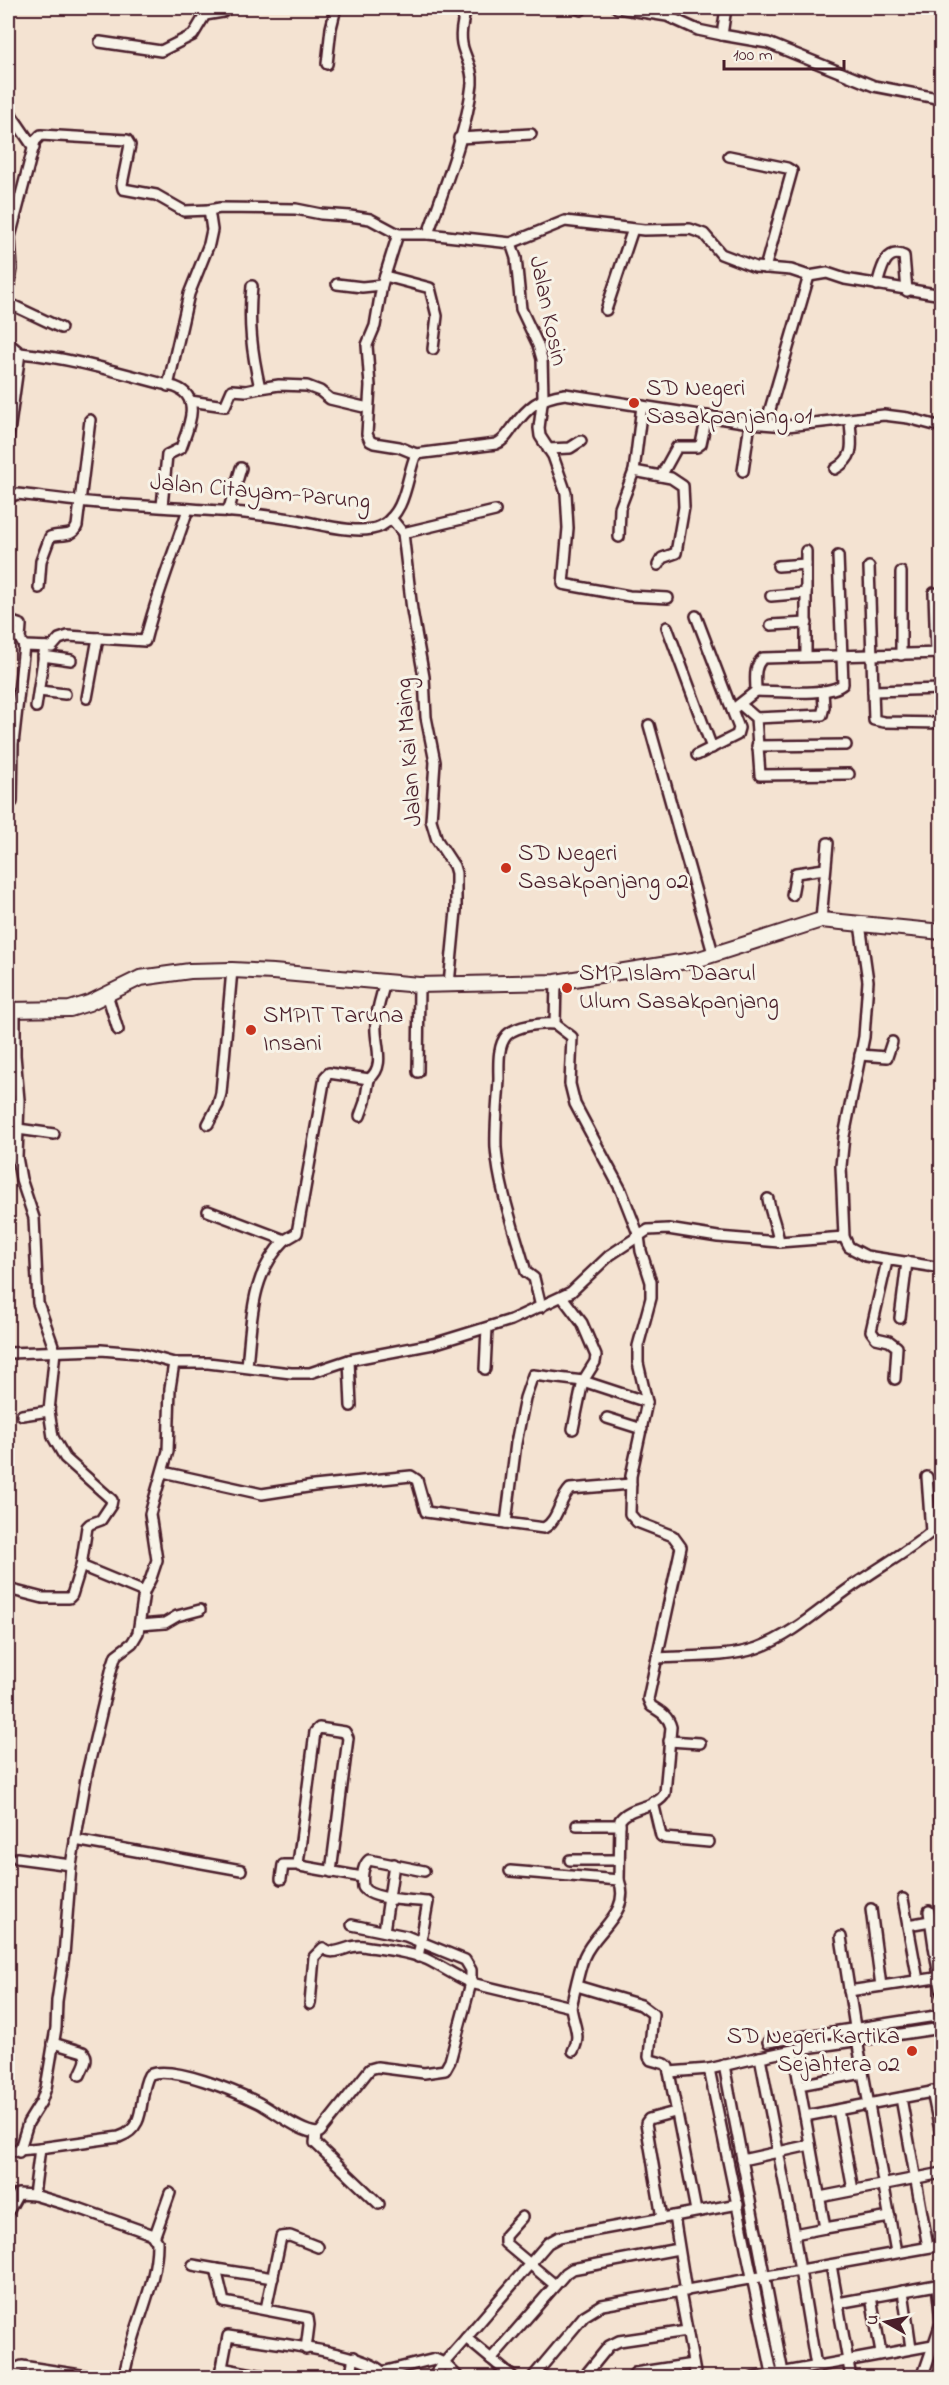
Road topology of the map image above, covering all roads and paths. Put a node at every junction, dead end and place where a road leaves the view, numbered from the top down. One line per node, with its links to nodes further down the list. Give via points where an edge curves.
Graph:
1 (228, 8): 7 (street, via 205,15 193,35 161,51)
2 (336, 8): 8 (street)
3 (466, 8): 12 (street, via 462,42 472,77)
4 (617, 8): 6 (street, via 667,16 698,30)
5 (726, 8): 6 (street)
6 (722, 35): 9 (street, via 778,46 874,86)
7 (100, 42)
8 (327, 64)
9 (942, 99)
10 (8, 110): 13 (street)
11 (531, 135): 12 (street)
12 (459, 138): 18 (street)
13 (34, 148): 15 (street, via 38,136 45,134 127,140 130,145 123,189 156,195 184,211); 27 (street, via 10,237 12,269)
14 (729, 156): 20 (street, via 792,171)
15 (209, 210): 17 (street, via 296,209 370,219); 35 (street, via 209,244 189,294)
16 (633, 229): 19 (street, via 565,221); 20 (street, via 696,231 707,236 721,254); 30 (street)
17 (398, 234): 18 (street, Jalan Kosin); 22 (street)
18 (428, 234): 19 (street, Jalan Kosin)
19 (511, 243): 37 (street, Jalan Kosin, via 521,309 540,351)
20 (765, 268): 21 (street)
21 (809, 276): 24 (street, via 827,273); 45 (street)
22 (384, 281): 23 (street, via 362,287); 33 (street, via 430,288 438,316); 40 (street, via 367,345)
23 (338, 284)
24 (877, 285): 26 (street); 26 (street, via 886,259 898,253 904,256)
25 (252, 286): 36 (street, via 250,328)
26 (907, 291): 28 (street)
27 (8, 295)
28 (942, 296)
29 (8, 303): 31 (street)
30 (606, 310)
31 (61, 328)
32 (8, 343): 34 (street)
33 (433, 349)
34 (20, 353): 35 (street, via 93,365); 47 (street)
35 (168, 386): 38 (street, via 183,390)
36 (260, 388): 38 (street, via 232,390 225,406); 40 (street, via 307,386 330,399)
37 (542, 399): 39 (street, via 565,394); 49 (street, Jalan Kosin, via 539,428); 50 (street, via 529,408 502,442)
38 (190, 401): 58 (street, via 192,412 181,448 167,455)
39 (642, 406): 41 (street); 53 (street)
40 (368, 408): 50 (street, via 370,441)
41 (707, 416): 44 (street); 55 (street, via 701,444 677,447)
42 (90, 420): 57 (street)
43 (850, 421): 45 (street, via 795,427); 46 (street, via 893,416); 52 (street, via 851,454 849,460)
44 (750, 423): 45 (street); 54 (street)
45 (766, 423)
46 (942, 427)
47 (8, 440)
48 (581, 441): 49 (street, via 570,448)
49 (548, 449): 76 (street, Jalan Kosin, via 564,485 568,509 563,584 629,596)
50 (416, 454): 62 (street, Jalan Citayam-Parung, via 405,493)
51 (241, 468): 60 (street)
52 (835, 469)
53 (634, 471): 55 (street); 64 (street, via 620,508)
54 (743, 471)
55 (661, 476): 68 (street, via 683,486 684,507 676,553 662,558)
56 (8, 497): 57 (street, Jalan Citayam-Parung, via 17,494)
57 (79, 502): 58 (street, Jalan Citayam-Parung); 72 (street, via 76,530 50,537 46,542)
58 (162, 506): 59 (street, Jalan Citayam-Parung)
59 (188, 508): 60 (street, Jalan Citayam-Parung); 82 (street, via 145,641)
60 (228, 512): 62 (street, Jalan Citayam-Parung, via 349,529 380,527)
61 (495, 512): 63 (street)
62 (391, 518): 63 (street)
63 (404, 533): 118 (street, Jalan Kai Maing, via 435,762 431,820 437,840 456,873)
64 (619, 537)
65 (806, 551): 67 (street)
66 (838, 556): 89 (street)
67 (806, 564): 69 (street); 73 (street)
68 (658, 565)
69 (778, 566)
70 (869, 567): 86 (street)
71 (901, 572): 87 (street)
72 (39, 588)
73 (806, 593): 75 (street); 79 (street)
74 (934, 593): 85 (street)
75 (771, 596)
76 (668, 598)
77 (696, 616): 97 (street, via 718,676)
78 (8, 618): 83 (street, via 21,625)
79 (807, 623): 80 (street); 88 (street)
80 (771, 625)
81 (667, 627): 104 (street)
82 (98, 638): 84 (street, via 68,636); 96 (street)
83 (24, 646): 84 (street); 107 (street, via 13,744)
84 (44, 652): 90 (street); 92 (street)
85 (939, 653): 87 (street)
86 (870, 655): 87 (street); 89 (street); 94 (street)
87 (901, 655)
88 (806, 656): 89 (street); 97 (street, via 763,658)
89 (842, 656): 93 (street, via 843,684)
90 (71, 660)
91 (942, 690): 94 (street)
92 (39, 691): 95 (street); 98 (street)
93 (824, 691): 97 (street); 99 (street, via 822,715)
94 (873, 691): 100 (street, via 874,720)
95 (65, 694)
96 (87, 698)
97 (745, 700): 99 (street); 104 (street, via 739,732)
98 (36, 707)
99 (756, 718): 103 (street)
100 (942, 723)
101 (649, 725): 114 (street)
102 (846, 745): 103 (street)
103 (757, 746): 106 (street, via 760,775)
104 (712, 748): 105 (street)
105 (697, 755)
106 (849, 774)
107 (12, 802)
108 (828, 843): 109 (street)
109 (825, 869): 110 (street, via 796,873); 111 (street)
110 (792, 895)
111 (820, 920): 112 (main road); 114 (main road)
112 (860, 924): 113 (main road); 125 (street, via 868,981)
113 (942, 932)
114 (713, 953): 116 (main road, via 699,959)
115 (232, 970): 117 (main road); 120 (main road, via 150,975); 129 (street, via 221,1093)
116 (556, 981): 118 (main road); 122 (street)
117 (385, 982): 119 (main road); 127 (street, via 376,1022 378,1067)
118 (449, 984): 119 (main road)
119 (419, 985): 126 (street)
120 (106, 994): 121 (main road, via 70,1009); 123 (street)
121 (11, 1010): 130 (street, via 19,1090)
122 (555, 1024): 135 (street, via 572,1037 570,1084 575,1104 615,1179); 143 (street, via 512,1031 500,1052 496,1148 499,1170 526,1272 534,1278)
123 (118, 1030)
124 (892, 1042): 125 (street, via 888,1057)
125 (860, 1056): 136 (street, via 842,1156)
126 (418, 1072)
127 (369, 1079): 128 (street); 137 (street, via 326,1075 300,1225 297,1233)
128 (360, 1116)
129 (208, 1124)
130 (18, 1129): 131 (street); 132 (street); 146 (street, via 19,1169 35,1227 38,1303)
131 (54, 1134)
132 (8, 1135)
133 (768, 1199): 138 (street)
134 (208, 1211): 137 (street)
135 (639, 1236): 138 (street, via 648,1230 668,1229); 142 (street, via 610,1255); 154 (street, via 652,1290 638,1354)
136 (844, 1237): 138 (street); 139 (street, via 853,1250)
137 (285, 1240): 150 (street, via 258,1280)
138 (779, 1242)
139 (887, 1261): 140 (street); 152 (street, via 872,1331 876,1338 897,1347)
140 (907, 1262): 141 (street); 144 (street)
141 (942, 1268)
142 (563, 1298): 143 (street); 153 (street, via 582,1323 596,1356)
143 (541, 1307): 145 (street)
144 (900, 1317)
145 (487, 1328): 148 (street, via 419,1347); 151 (street)
146 (55, 1351): 147 (street); 149 (street, via 128,1352); 156 (street)
147 (8, 1353)
148 (349, 1360): 150 (street, via 310,1373); 155 (street)
149 (174, 1363): 150 (street); 161 (street)
150 (247, 1366)
151 (485, 1369)
152 (895, 1379)
153 (583, 1381): 154 (street); 159 (street); 164 (street, via 537,1375 530,1380 514,1453)
154 (647, 1402): 160 (street)
155 (351, 1406)
156 (49, 1411): 157 (street); 166 (street, via 59,1450 112,1500 101,1520 87,1527)
157 (22, 1415)
158 (607, 1418): 160 (street)
159 (573, 1429)
160 (642, 1429): 163 (street)
161 (163, 1472): 164 (street, via 262,1494 411,1476 417,1480 426,1512); 168 (street, via 150,1514 157,1560)
162 (927, 1477): 165 (street)
163 (631, 1484): 164 (street, via 570,1489 551,1523 544,1528); 171 (street, via 631,1518 673,1536 681,1547)
164 (506, 1523)
165 (936, 1532): 171 (street, via 808,1619 758,1648)
166 (81, 1566): 167 (street, via 69,1598 43,1598); 168 (street)
167 (8, 1589)
168 (144, 1592): 170 (street)
169 (200, 1610): 170 (street, via 165,1623)
170 (140, 1625): 177 (street, via 135,1639 113,1660)
171 (657, 1658): 172 (street, via 649,1703 669,1720)
172 (669, 1741): 173 (street); 174 (street, via 665,1793)
173 (700, 1743)
174 (653, 1802): 176 (street, via 621,1817); 178 (street, via 661,1836)
175 (577, 1825): 176 (street)
176 (620, 1825): 181 (street)
177 (75, 1840): 183 (street); 185 (street)
178 (709, 1842)
179 (17, 1858): 183 (street)
180 (570, 1860): 181 (street)
181 (619, 1860): 191 (street)
182 (394, 1864): 186 (street); 189 (street, via 369,1860); 192 (street)
183 (71, 1865): 216 (street)
184 (299, 1865): 188 (street); 188 (street, via 315,1732 320,1728 345,1732 348,1738); 190 (street, via 283,1865)
185 (241, 1870)
186 (424, 1871)
187 (510, 1871): 191 (street)
188 (331, 1872): 189 (street)
189 (362, 1877): 192 (street, via 364,1891)
190 (281, 1880)
191 (620, 1880): 205 (street, via 620,1905 588,1950)
192 (389, 1898): 197 (street); 199 (street, via 428,1902)
193 (903, 1899): 196 (street)
194 (871, 1909): 206 (street)
195 (352, 1925): 197 (street)
196 (908, 1925): 200 (street, via 930,1916); 203 (street)
197 (384, 1931): 199 (street)
198 (841, 1937): 207 (street)
199 (422, 1941): 201 (street); 204 (street, via 469,1963)
200 (938, 1945): 202 (street)
201 (418, 1957): 204 (street); 209 (street, via 359,1945 334,1952 322,1948 314,1957)
202 (940, 1977): 203 (street); 208 (street)
203 (918, 1980): 206 (street)
204 (471, 1983): 210 (street); 232 (street, via 445,2070 424,2073 370,2069 325,2129)
205 (577, 1986): 210 (street); 222 (street, via 650,2010 653,2018 649,2057 665,2064)
206 (881, 1986): 207 (street)
207 (849, 1991): 212 (street)
208 (942, 1994)
209 (310, 2004)
210 (571, 2007): 218 (street, via 579,2041)
211 (942, 2015): 212 (street)
212 (855, 2028): 214 (street); 215 (street)
213 (942, 2028): 214 (street)
214 (857, 2040): 217 (street); 223 (street)
215 (768, 2042)
216 (53, 2043): 224 (street, via 83,2052 87,2059); 237 (street, via 46,2088)
217 (793, 2050): 219 (street); 225 (street)
218 (573, 2051)
219 (760, 2057): 220 (street); 238 (street)
220 (724, 2065): 221 (street); 239 (street)
221 (709, 2069): 222 (street); 248 (street)
222 (669, 2072): 230 (street)
223 (863, 2073): 225 (street); 228 (street)
224 (80, 2074)
225 (799, 2085): 231 (street)
226 (937, 2090): 227 (street); 233 (street)
227 (901, 2098): 228 (street); 241 (street)
228 (868, 2105): 229 (street); 242 (street)
229 (838, 2110): 231 (street); 243 (street)
230 (675, 2112): 249 (street); 254 (street, via 647,2119 646,2123)
231 (805, 2116): 234 (street)
232 (316, 2134): 235 (street, via 225,2088 160,2072 149,2075 143,2106 130,2132); 247 (street, via 315,2143)
233 (942, 2140)
234 (810, 2145): 238 (street); 246 (street)
235 (40, 2148): 237 (street); 245 (street)
236 (8, 2151): 237 (street)
237 (19, 2152)
238 (778, 2153): 239 (street); 256 (street)
239 (742, 2160): 269 (street)
240 (942, 2173): 241 (street)
241 (916, 2179): 242 (street); 260 (street)
242 (884, 2184): 243 (street); 253 (street)
243 (853, 2190): 246 (street)
244 (170, 2193): 257 (street)
245 (34, 2194): 250 (street, via 18,2194); 257 (street)
246 (820, 2197): 255 (street)
247 (379, 2204)
248 (738, 2204): 249 (street); 270 (street)
249 (696, 2211): 251 (street)
250 (8, 2212)
251 (674, 2216): 254 (street); 261 (street)
252 (522, 2217): 263 (street, via 504,2240)
253 (890, 2217): 255 (street); 262 (street)
254 (662, 2218): 263 (street, via 559,2237)
255 (825, 2228): 256 (street)
256 (794, 2234): 267 (street)
257 (154, 2238): 297 (street, via 157,2249 151,2283)
258 (942, 2245): 260 (street)
259 (318, 2247): 268 (street, via 290,2236 281,2237)
260 (928, 2247): 262 (street)
261 (678, 2248): 272 (street, via 572,2270); 274 (street)
262 (896, 2252): 265 (street)
263 (529, 2264): 272 (street); 280 (street)
264 (193, 2265): 266 (street)
265 (831, 2265): 267 (street); 276 (street)
266 (216, 2269): 268 (street); 277 (street, via 224,2302)
267 (800, 2271): 269 (street); 290 (street)
268 (273, 2278): 277 (street)
269 (764, 2278): 270 (street); 294 (street)
270 (752, 2280): 274 (street); 295 (street)
271 (939, 2284): 273 (street); 278 (street)
272 (555, 2285): 286 (street)
273 (903, 2291): 275 (street); 282 (street)
274 (683, 2292): 279 (street); 303 (street, via 596,2307)
275 (871, 2297): 276 (street); 284 (street)
276 (838, 2303): 287 (street)
277 (266, 2309): 283 (street, via 308,2318)
278 (941, 2320): 281 (street)
279 (687, 2331): 289 (street); 304 (street, via 619,2341 609,2346)
280 (466, 2338): 286 (street); 288 (street)
281 (933, 2345): 282 (street); 309 (street)
282 (911, 2348): 284 (street)
283 (306, 2349): 285 (street); 292 (street, via 227,2337)
284 (881, 2353): 287 (street)
285 (354, 2357): 293 (street, via 375,2364); 299 (street)
286 (491, 2358): 302 (street)
287 (848, 2359): 290 (street); 308 (street)
288 (444, 2363): 293 (street, via 435,2359); 300 (street); 301 (street)
289 (693, 2364): 305 (street, via 634,2373); 306 (street)
290 (816, 2366): 294 (street)
291 (8, 2372): 296 (street, via 22,2366)
292 (220, 2373): 298 (street)
293 (383, 2375)
294 (784, 2375): 295 (street)
295 (773, 2376): 307 (street)
296 (100, 2378)
297 (124, 2378)
298 (274, 2378)
299 (350, 2378)
300 (430, 2378)
301 (459, 2378)
302 (514, 2378)
303 (532, 2378)
304 (583, 2378)
305 (631, 2378)
306 (696, 2378)
307 (753, 2378)
308 (851, 2378)
309 (922, 2378)

